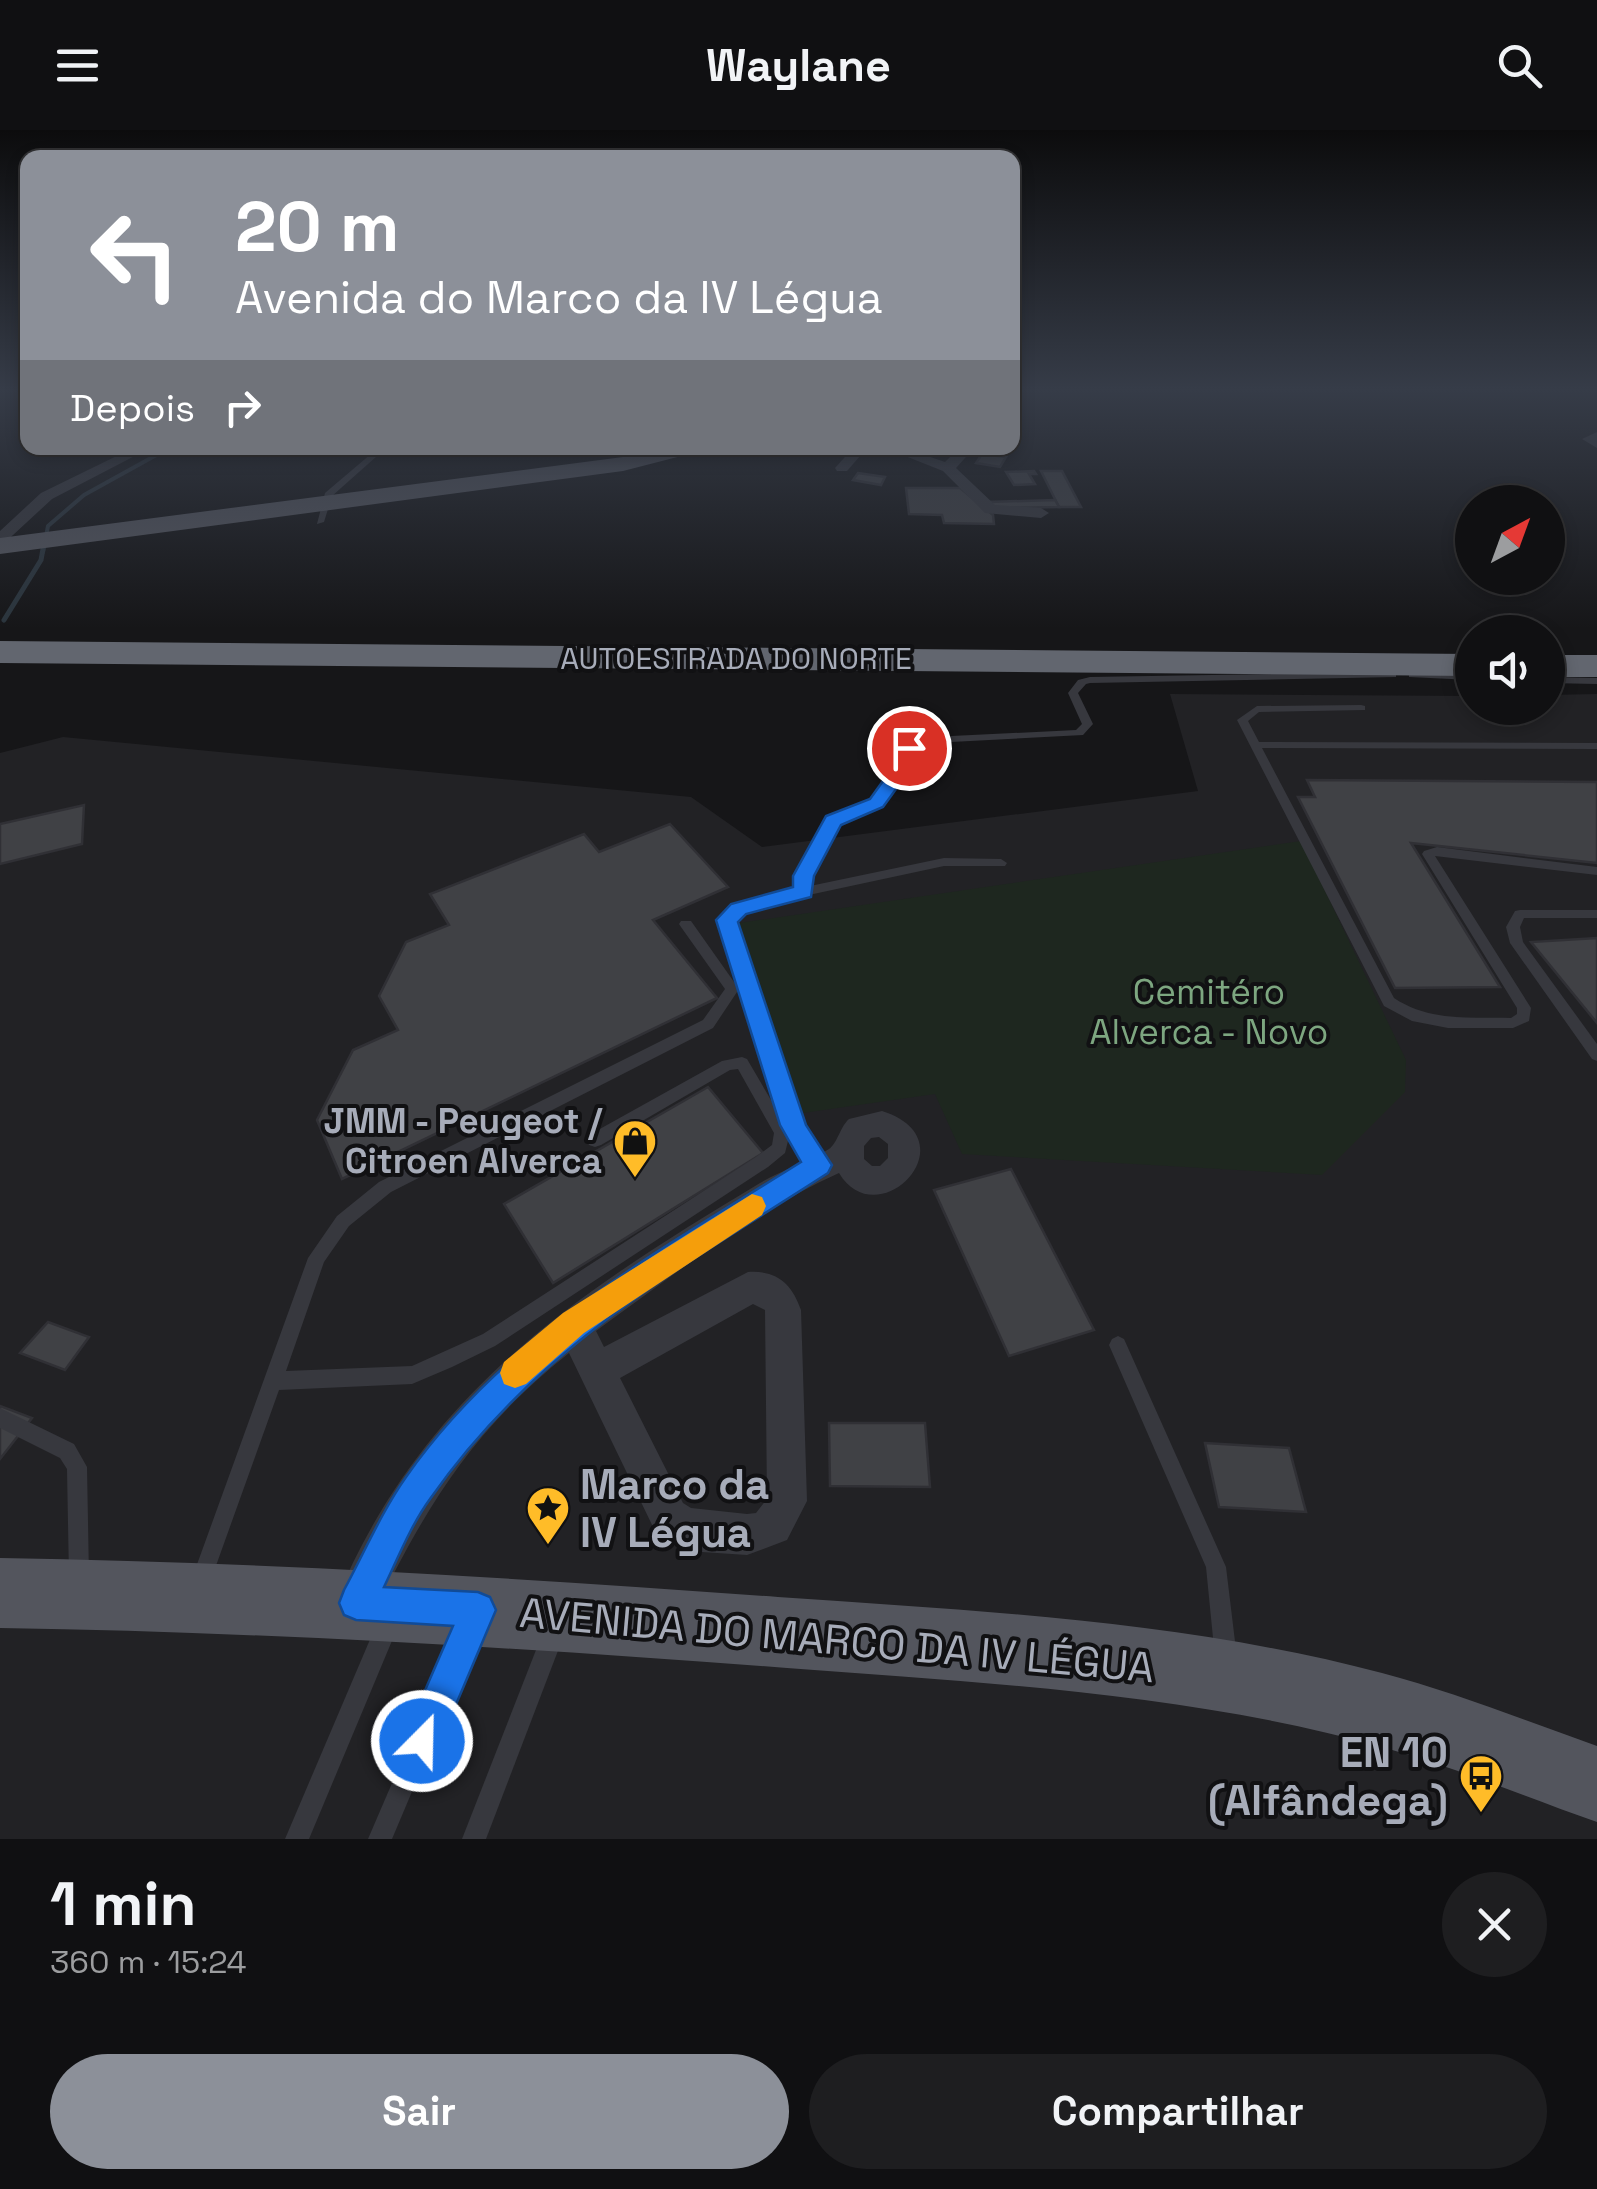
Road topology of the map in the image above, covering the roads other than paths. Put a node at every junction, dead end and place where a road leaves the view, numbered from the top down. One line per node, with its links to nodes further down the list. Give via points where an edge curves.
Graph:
1 (108, 470): 7 (street, via 40,496)
2 (362, 470): 5 (lane)
3 (588, 470): 5 (main road)
4 (950, 470): 6 (street, via 992,510)
5 (322, 512): 7 (main road)
6 (1040, 513)
7 (0, 544)
8 (0, 632): 9 (highway, AUTOESTRADA DO NORTE)
9 (1455, 644)
10 (1565, 645): 11 (highway)
11 (1597, 646)
12 (0, 652): 13 (highway, AUTOESTRADA DO NORTE)
13 (1455, 665)
14 (1565, 666): 15 (highway)
15 (1597, 666)
16 (1455, 677): 24 (lane, via 1082,682 1074,698 1088,724 1080,733 914,744 876,803 833,821 803,876)
17 (1565, 680): 18 (lane)
18 (1597, 681)
19 (1360, 708): 20 (lane, via 1257,710 1242,720)
20 (1256, 745): 21 (lane); 23 (lane, via 1389,1002 1420,1021 1513,1023 1524,1017 1428,854)
21 (1597, 746)
22 (1001, 863): 24 (lane, via 944,862)
23 (1597, 871)
24 (804, 892): 29 (lane, via 739,909 727,925 793,1125 802,1144)
25 (1597, 914): 27 (lane, via 1520,914 1513,927 1517,943)
26 (686, 924): 33 (lane, via 732,989 708,1024 385,1187 343,1220 317,1258)
27 (1597, 1055)
28 (595, 1140): 33 (lane, via 728,1065 742,1064 782,1134 779,1148 762,1162 489,1340 446,1361 412,1375)
29 (832, 1161): 30 (street)
30 (574, 1323): 32 (street); 38 (street, via 510,1377 416,1490)
31 (1118, 1344): 41 (lane, via 1216,1567)
32 (598, 1371): 32 (street, via 676,1524 756,1534 776,1521 787,1501 783,1310 769,1290 748,1288)
33 (273, 1381): 37 (lane)
34 (0, 1418): 36 (lane, via 67,1451 77,1467)
35 (0, 1593): 36 (main road, AVENIDA DO MARCO DA IV LÉGUA)
36 (79, 1595): 37 (main road, AVENIDA DO MARCO DA IV LÉGUA)
37 (196, 1596): 38 (main road, AVENIDA DO MARCO DA IV LÉGUA)
38 (376, 1604): 39 (main road, AVENIDA DO MARCO DA IV LÉGUA); 43 (lane)
39 (478, 1610): 40 (main road, AVENIDA DO MARCO DA IV LÉGUA); 44 (lane)
40 (561, 1616): 41 (main road, AVENIDA DO MARCO DA IV LÉGUA, via 998,1648); 45 (lane)
41 (1227, 1675): 42 (main road, AVENIDA DO MARCO DA IV LÉGUA, via 1384,1710)
42 (1597, 1784)
43 (297, 1839)
44 (380, 1839)
45 (474, 1839)

